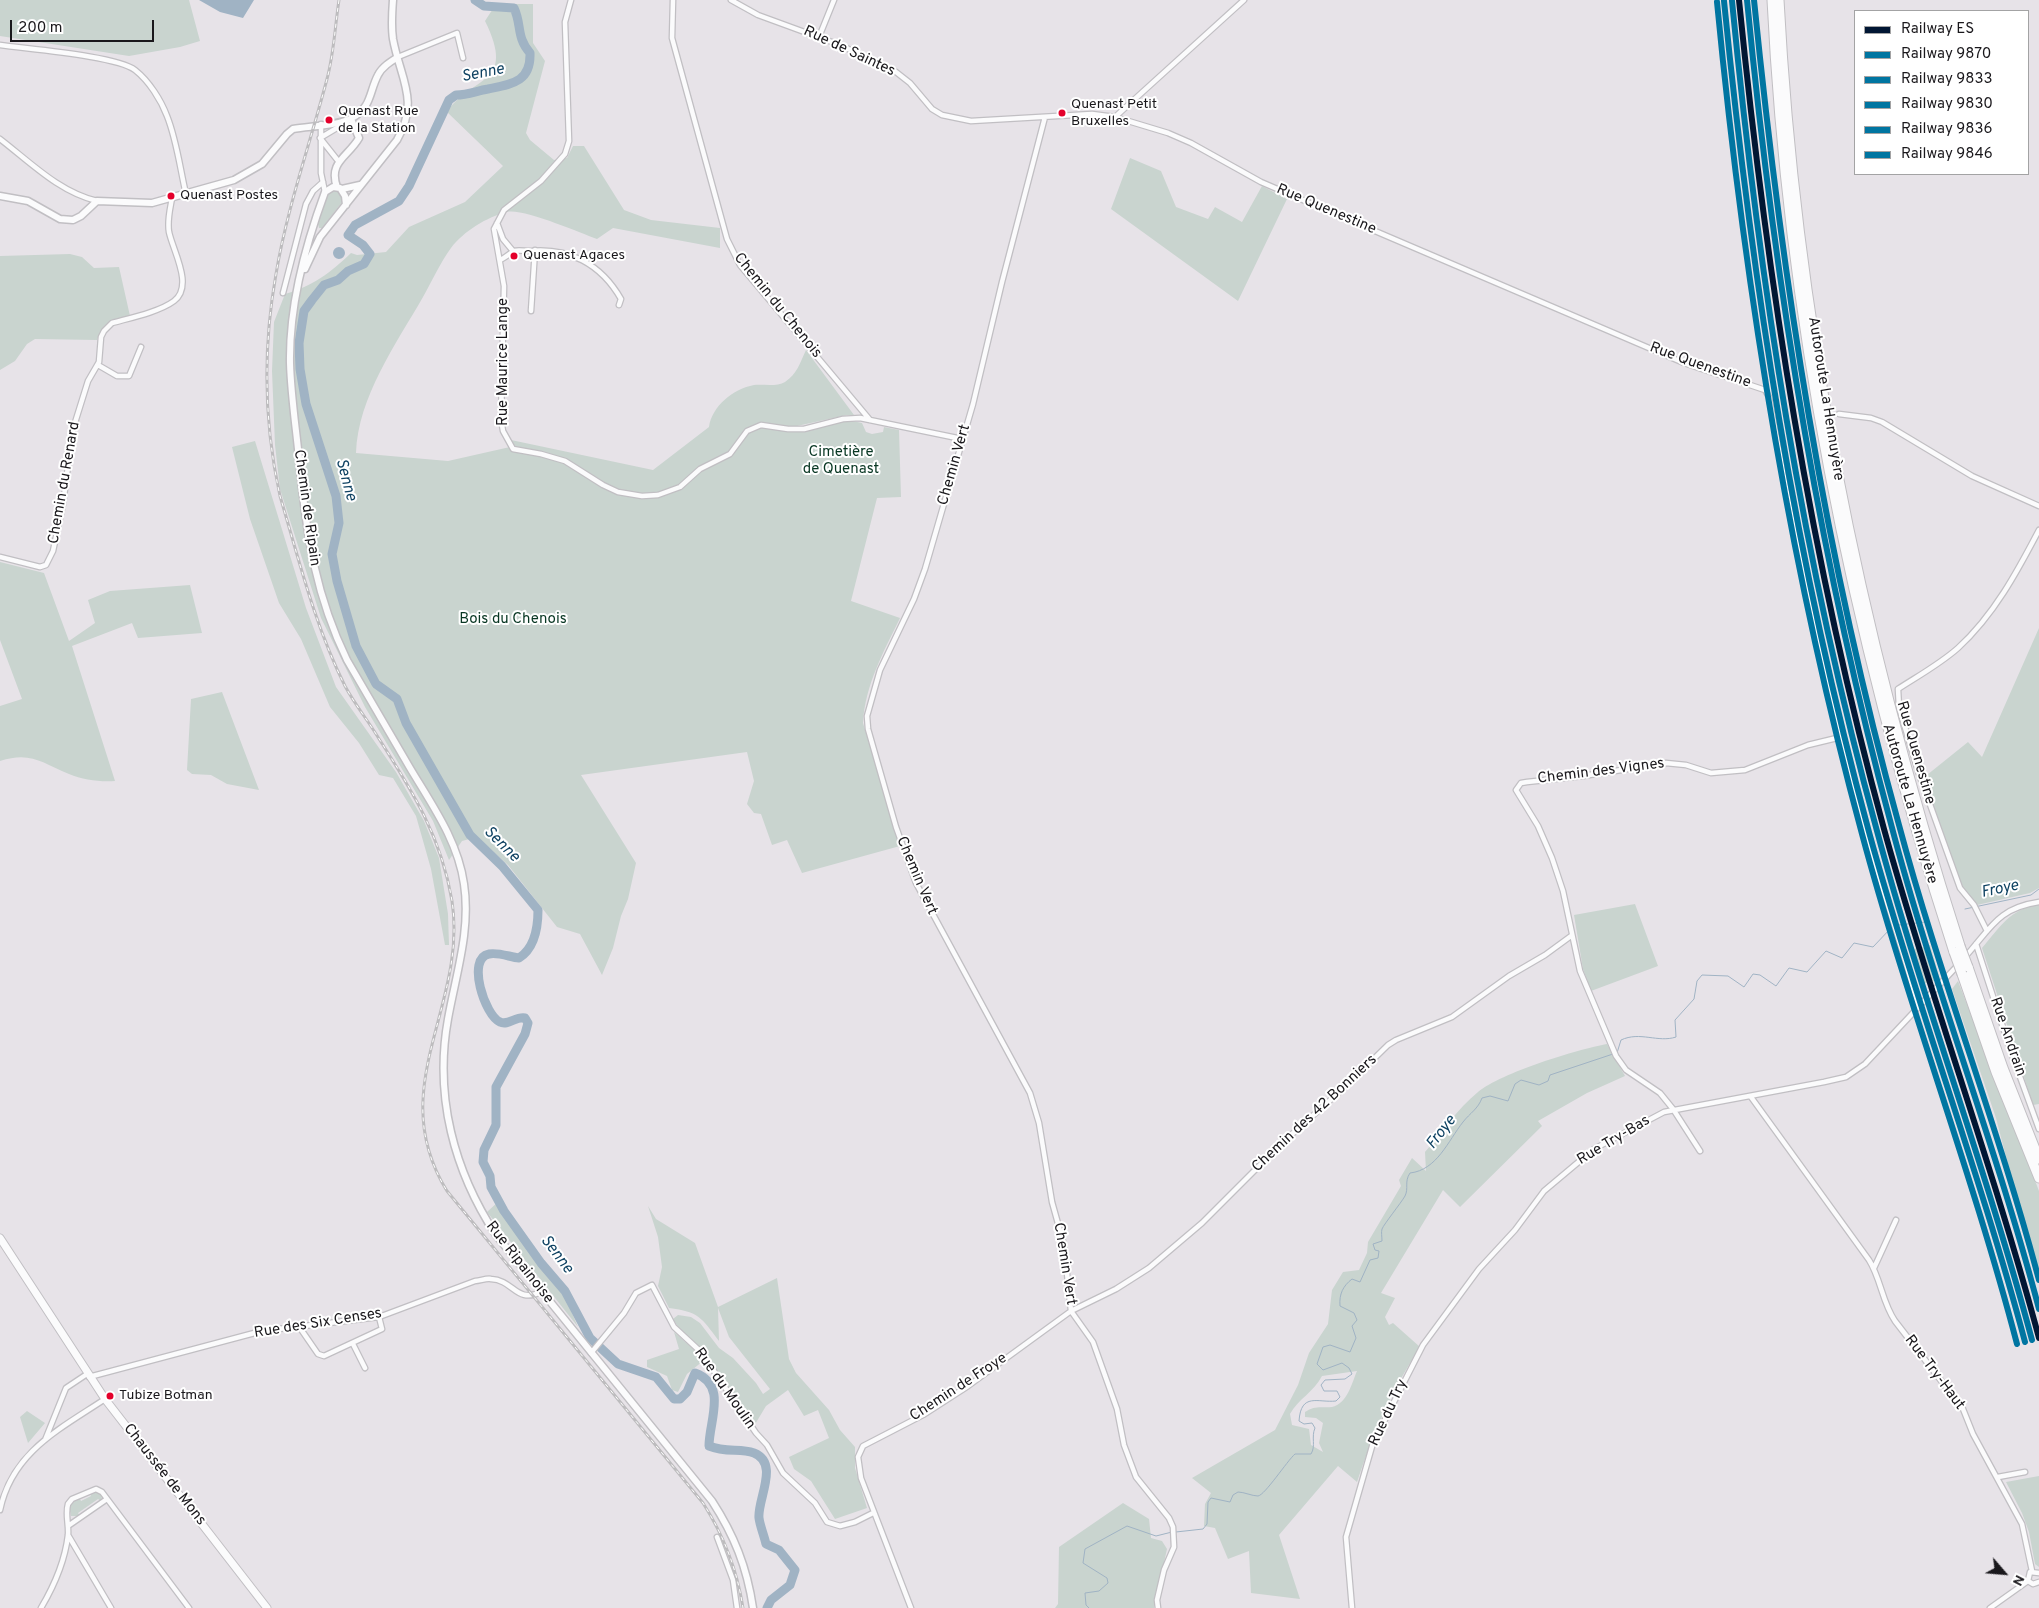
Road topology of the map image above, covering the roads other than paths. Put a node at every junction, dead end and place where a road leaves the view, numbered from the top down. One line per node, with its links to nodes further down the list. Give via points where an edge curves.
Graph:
1 (393, 0): 11 (street, Chemin de Ripain, via 393,37)
2 (571, 0): 29 (street, via 565,22 569,141 565,154 540,181 504,210)
3 (673, 0): 42 (street, Chemin du Chenois, via 672,38 713,190 734,254)
4 (731, 0): 9 (street, Rue de Saintes, via 758,15)
5 (834, 0): 9 (street)
6 (1244, 0): 14 (street)
7 (1772, 0): 53 (highway, Autoroute La Hennuyère, via 1794,248 1842,540 1879,700 1920,847)
8 (1779, 0): 53 (highway, Autoroute La Hennuyère, via 1801,248 1832,451 1890,709)
9 (819, 37): 13 (street, Rue de Saintes, via 896,72 932,109 948,117 971,121)
10 (0, 45): 24 (street, via 100,60 135,70 158,97 168,118)
11 (398, 57): 12 (street, via 457,33); 15 (street, via 380,72 368,102); 21 (street, Chemin de Ripain, via 408,95 406,121 397,140)
12 (463, 58)
13 (1045, 117): 14 (street, Rue Quenestine, via 1092,114); 43 (street, Chemin Vert)
14 (1115, 117): 47 (street, Rue Quenestine, via 1179,138 1281,191 1684,362 1765,390)
15 (351, 119): 16 (street); 17 (street); 19 (street, via 359,138)
16 (320, 124): 17 (street); 24 (street, via 294,129 262,164 244,176)
17 (320, 138): 19 (street); 20 (street)
18 (0, 139): 27 (street, via 68,191)
19 (339, 162): 22 (street, via 334,172)
20 (323, 182): 23 (street); 35 (street, via 306,204)
21 (363, 183): 22 (street, via 352,189); 28 (street, Chemin de Ripain)
22 (339, 188): 23 (street, via 329,188); 28 (street)
23 (324, 192): 30 (street, Chemin de Ripain)
24 (186, 194): 26 (street)
25 (0, 196): 27 (street, via 28,201 60,219 73,220)
26 (172, 198): 27 (street, via 144,204); 40 (street, Chemin du Renard, via 169,232 182,276 180,292 173,302 109,325 102,337)
27 (97, 201)
28 (346, 204): 31 (street, Chemin de Ripain)
29 (497, 221): 33 (street, via 503,239); 34 (street, Rue Maurice Lange, via 494,240)
30 (314, 224): 31 (street, via 316,232); 36 (street, Chemin de Ripain)
31 (323, 235): 36 (street, Chemin de Ripain, via 309,256)
32 (535, 250): 33 (street); 37 (street, via 562,252 594,266 614,287 621,299); 38 (street)
33 (514, 251): 34 (street)
34 (500, 260): 42 (street, Rue Maurice Lange, via 504,286 501,419 513,449 564,461 618,492 658,496 672,492 700,469 730,454 747,430 754,426 804,429 851,418)
35 (283, 293)
36 (296, 299): 48 (street, Chemin de Ripain, via 291,380 313,566 324,607 347,660)
37 (619, 305)
38 (531, 312)
39 (141, 347): 40 (street, via 129,376 117,376)
40 (98, 365): 46 (street, Chemin du Renard, via 88,381 73,429 63,504 50,559 40,567)
41 (1839, 414): 44 (street, via 1882,422 1972,476)
42 (870, 420): 43 (street)
43 (962, 439): 67 (street, Chemin Vert, via 920,586 880,670 867,716 868,729 916,883 1030,1093 1064,1245)
44 (2039, 506)
45 (2039, 530): 50 (street, Rue Quenestine, via 2012,581 1972,634 1944,659 1898,690 1899,707 1918,771 1960,888 1975,907)
46 (0, 557)
47 (1841, 736): 51 (street, Chemin des Vignes, via 1808,745 1745,770 1711,773 1666,763 1522,783 1516,790 1538,826 1552,858 1563,891); 55 (street, Rue Quenestine, via 1868,841 1902,945)
48 (419, 782): 66 (street, Rue Ripainoise, via 455,849 466,903 462,952 444,1042 444,1085 450,1129 462,1172 484,1217)
49 (2039, 902): 50 (street, Rue Try-Bas, via 2009,910)
50 (1987, 931): 52 (street, Rue Try-Bas)
51 (1571, 936): 57 (street, via 1584,983 1622,1066 1660,1093); 67 (street, Chemin des 42 Bonniers, via 1452,1017 1396,1040 1283,1142 1172,1250 1127,1283 1081,1308)
52 (1976, 944): 55 (street, Rue Try-Bas); 58 (street, Rue Andrain)
53 (1957, 949): 54 (highway, Autoroute La Hennuyère, bridge)
54 (1965, 971): 60 (highway, Autoroute La Hennuyère); 61 (highway, Autoroute La Hennuyère, via 1996,1072)
55 (1918, 1007): 56 (street, Rue Try-Bas, via 1868,1061 1846,1076)
56 (1751, 1096): 57 (street, Rue Try-Bas); 65 (street, Rue Try-Haut)
57 (1673, 1109): 59 (street); 64 (street, Rue Try-Bas, via 1602,1144 1564,1172 1544,1191)
58 (2039, 1129)
59 (1700, 1151)
60 (2039, 1159)
61 (2039, 1178)
62 (1896, 1220): 65 (street)
63 (0, 1238): 73 (main road, Chaussée de Mons)
64 (1500, 1246): 96 (street, Rue du Try, via 1479,1269 1423,1346 1373,1443 1346,1537)
65 (1874, 1268): 77 (street, Rue Try-Haut, via 1889,1312 1963,1409)
66 (541, 1292): 68 (street, Rue des Six Censes, via 526,1297 491,1278); 71 (street, Rue Ripainoise)
67 (1071, 1310): 80 (street, Chemin de Froye, via 960,1390 863,1446 858,1466); 95 (street, Chemin Vert, via 1093,1342 1117,1408 1124,1445 1136,1477 1173,1527 1174,1547 1164,1570)
68 (379, 1317): 69 (street, Rue des Six Censes); 70 (street, via 382,1329)
69 (298, 1325): 70 (street, via 320,1356); 73 (street, Rue des Six Censes, via 262,1331)
70 (353, 1344): 72 (street)
71 (593, 1351): 80 (street, Rue du Moulin, via 636,1294 652,1286 674,1327 701,1352 756,1433 768,1445 783,1473 815,1503 827,1522 840,1526); 93 (street, Rue Ripainoise, via 728,1525 742,1555)
72 (365, 1368)
73 (88, 1376): 74 (main road, Chaussée de Mons); 75 (street, Rue des Six Censes, via 66,1388)
74 (105, 1399): 75 (street); 91 (main road, Chaussée de Mons)
75 (45, 1440): 79 (street, via 18,1466)
76 (2025, 1472): 77 (street)
77 (1998, 1477): 84 (street, Rue Try-Haut, via 2022,1524)
78 (107, 1499): 81 (street); 81 (street, via 96,1489 70,1500); 90 (street)
79 (0, 1510)
80 (873, 1513): 94 (street, Chemin de Froye)
81 (68, 1526): 82 (street)
82 (68, 1535): 88 (street, via 59,1573); 89 (street)
83 (717, 1537): 92 (street, via 733,1580)
84 (2032, 1571): 85 (street); 86 (street)
85 (2039, 1573)
86 (2028, 1581): 87 (street, via 2033,1584); 97 (street)
87 (2039, 1582)
88 (41, 1608)
89 (111, 1608)
90 (189, 1608)
91 (267, 1608)
92 (737, 1608)
93 (754, 1608)
94 (911, 1608)
95 (1158, 1608)
96 (1352, 1608)
97 (1990, 1608)

